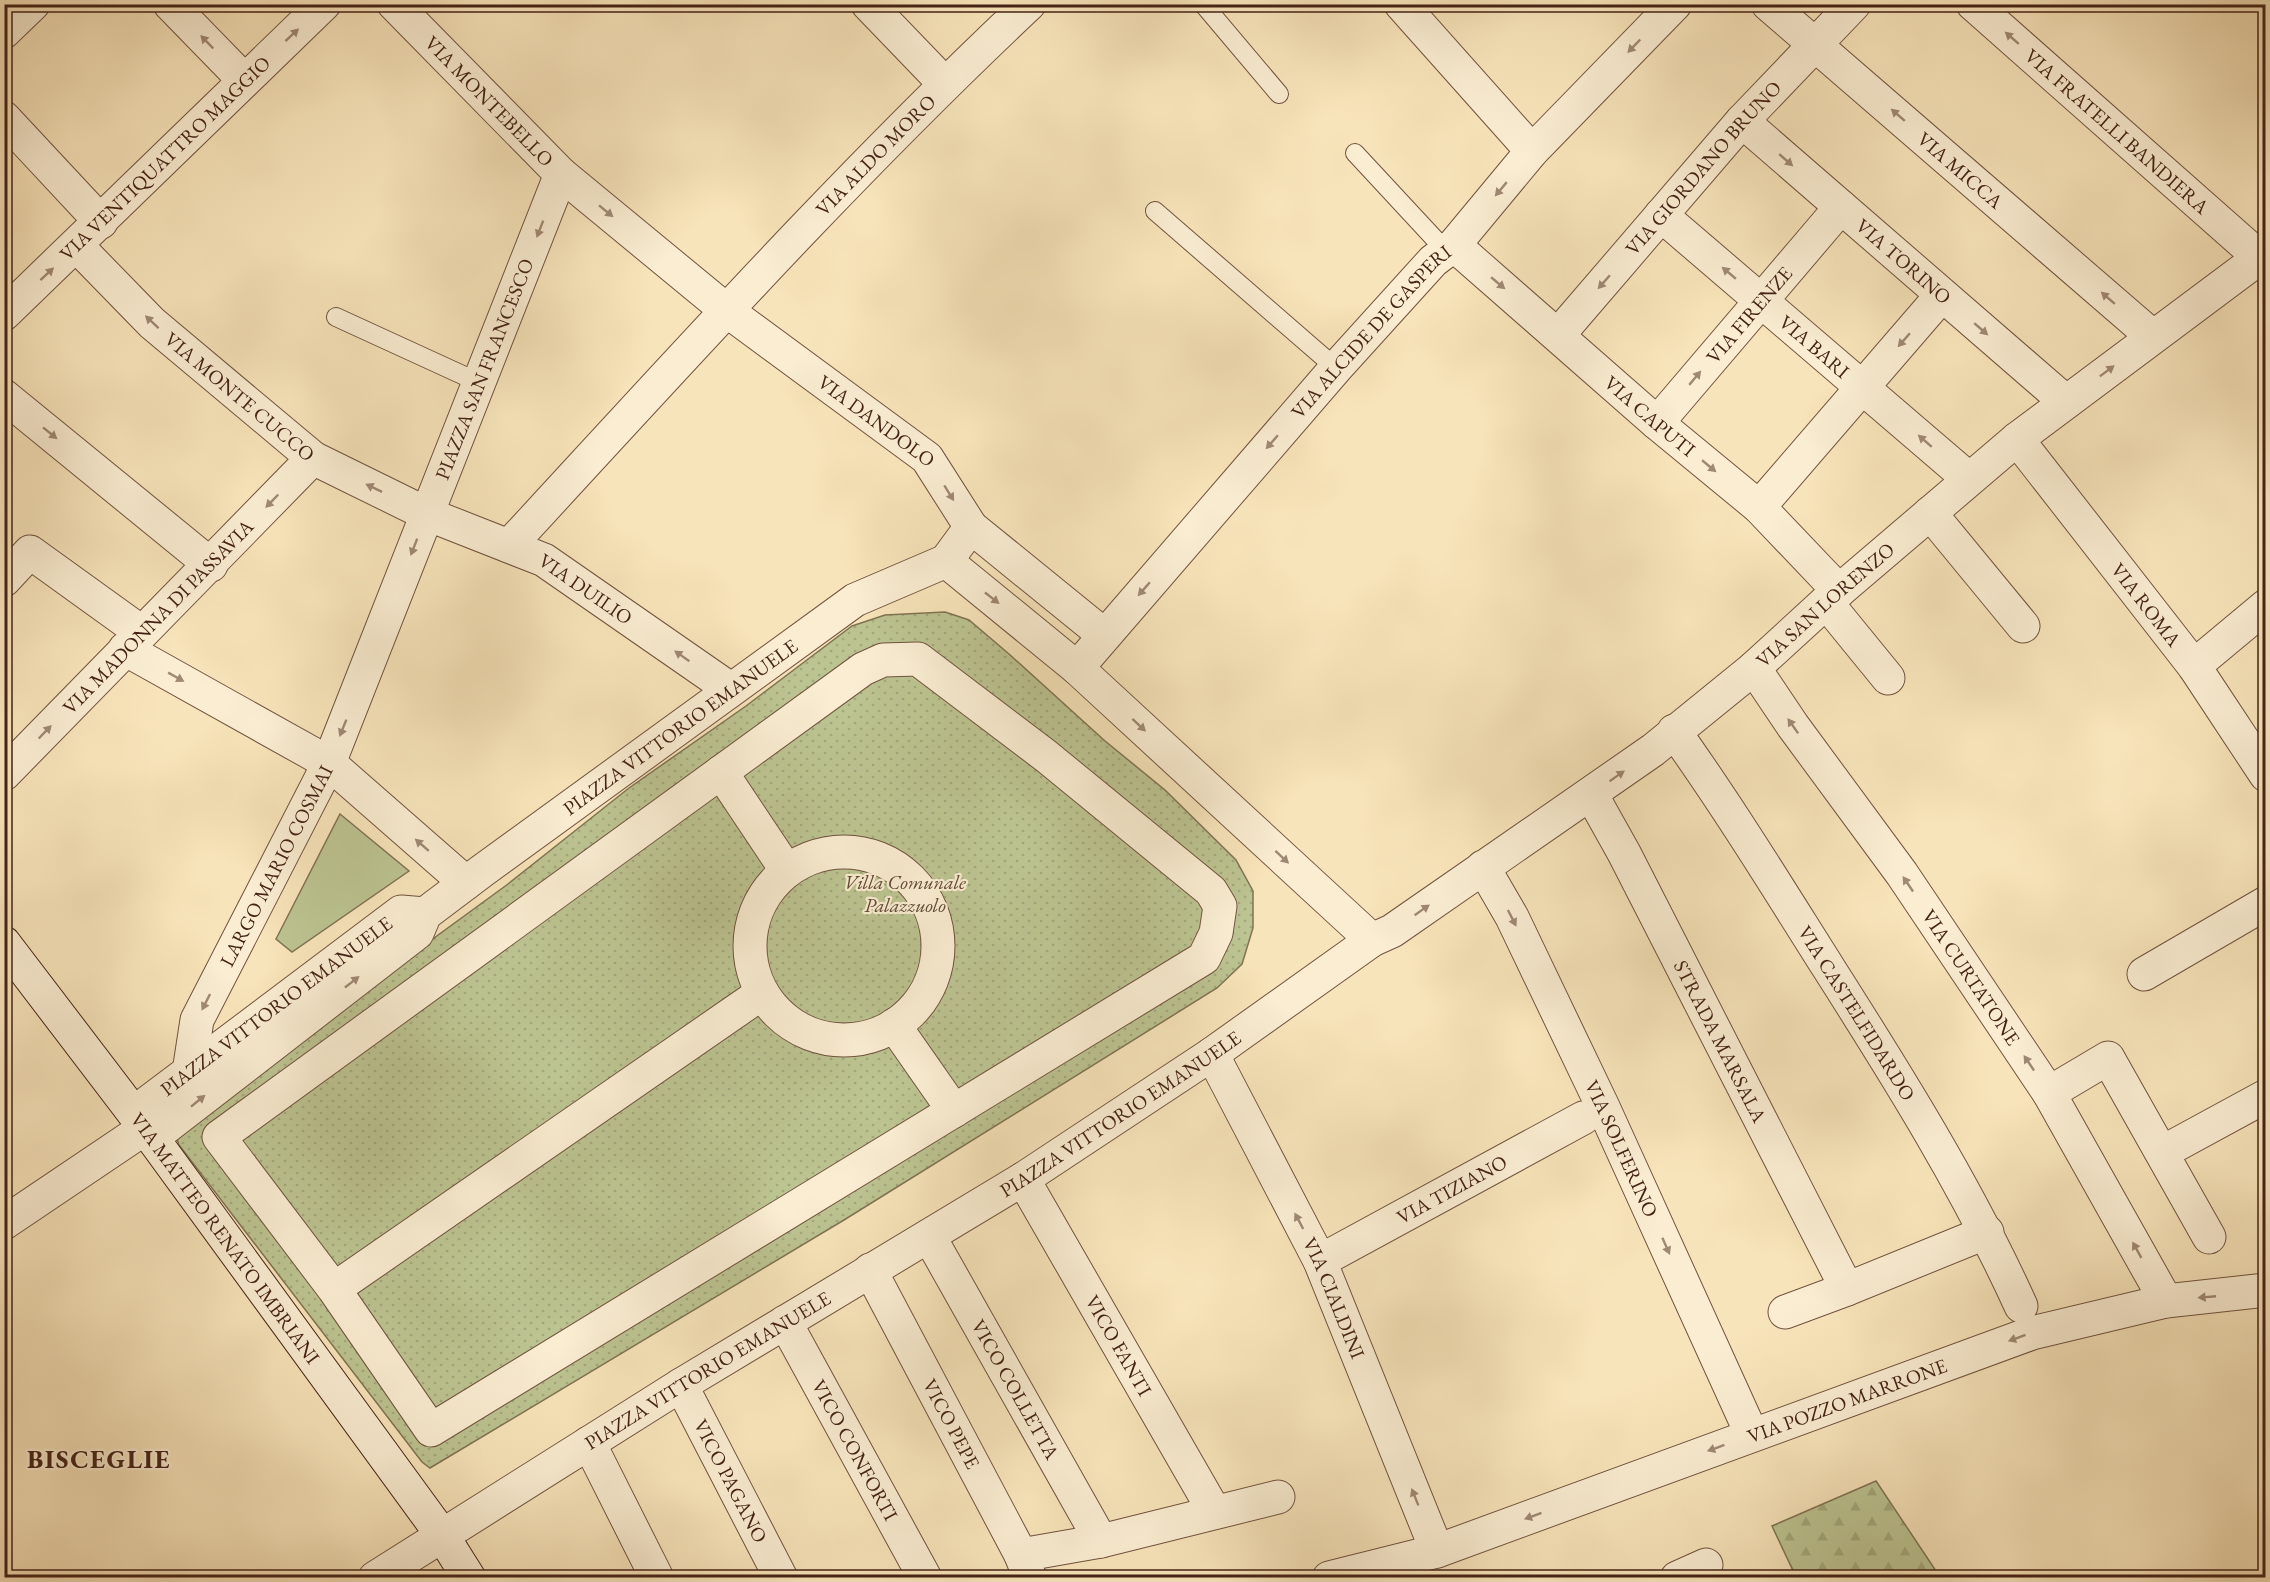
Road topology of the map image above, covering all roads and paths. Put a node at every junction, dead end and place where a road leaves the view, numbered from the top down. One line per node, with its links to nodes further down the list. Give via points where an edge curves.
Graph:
1 (33, 4): 13 (street)
2 (170, 4): 15 (street, one-way to 2)
3 (324, 4): 15 (street, VIA VENTIQUATTRO MAGGIO, one-way to 3)
4 (394, 4): 22 (street, VIA MONTEBELLO)
5 (867, 4): 16 (street)
6 (1029, 4): 16 (street, VIA ALDO MORO)
7 (1203, 4): 17 (lane)
8 (1401, 4): 20 (street)
9 (1675, 4): 20 (street, VIA ALCIDE DE GASPERI, one-way to 20)
10 (1768, 4): 14 (street, VIA MICCA)
11 (1854, 4): 14 (street, VIA GIORDANO BRUNO)
12 (1973, 4): 29 (street, VIA FRATELLI BANDIERA, one-way to 12)
13 (4, 32)
14 (1817, 45): 19 (street, VIA GIORDANO BRUNO); 36 (street, VIA MICCA, one-way to 14)
15 (244, 80): 26 (street, VIA VENTIQUATTRO MAGGIO)
16 (945, 84): 32 (street, VIA ALDO MORO)
17 (1279, 94)
18 (4, 118): 26 (street)
19 (1742, 121): 23 (street, VIA TORINO, one-way to 23); 25 (street, VIA GIORDANO BRUNO)
20 (1532, 151): 28 (street, VIA ALCIDE DE GASPERI, one-way to 28)
21 (1355, 153): 28 (lane)
22 (561, 174): 32 (street, one-way to 32); 38 (street, PIAZZA SAN FRANCESCO, one-way to 38)
23 (1841, 207): 30 (street, VIA TORINO); 31 (street, VIA FIRENZE)
24 (1155, 212): 37 (lane)
25 (1661, 215): 31 (street, VIA BARI, one-way to 25); 35 (street, VIA GIORDANO BRUNO, one-way to 35)
26 (101, 222): 27 (street, VIA VENTIQUATTRO MAGGIO)
27 (77, 246): 33 (street, VIA VENTIQUATTRO MAGGIO, one-way to 27); 44 (street, VIA MONTE CUCCO, one-way to 27, via 152,323)
28 (1450, 248): 35 (street, VIA CAPUTI, one-way to 35); 37 (street, VIA ALCIDE DE GASPERI, via 1433,261)
29 (2264, 257): 36 (street, VIA SAN LORENZO)
30 (1942, 296): 39 (street, one-way to 39); 41 (street, VIA TORINO, one-way to 41)
31 (1761, 300): 39 (street, VIA BARI); 42 (street, VIA FIRENZE, one-way to 31)
32 (726, 310): 49 (street, VIA DANDOLO, one-way to 49, via 927,458); 50 (street)
33 (4, 314)
34 (336, 317): 38 (lane)
35 (1559, 334): 42 (street, VIA CAPUTI)
36 (2152, 336): 41 (street, VIA SAN LORENZO, one-way to 36)
37 (1336, 368): 57 (street, VIA ALCIDE DE GASPERI, one-way to 57)
38 (480, 383): 48 (street, PIAZZA SAN FRANCESCO)
39 (1863, 386): 45 (street, VIA BARI, one-way to 39); 46 (street)
40 (4, 396): 52 (street, one-way to 52)
41 (2066, 402): 43 (street, VIA SAN LORENZO)
42 (1657, 423): 46 (street, VIA CAPUTI, one-way to 46)
43 (2018, 440): 45 (street, VIA SAN LORENZO); 59 (street, VIA ROMA)
44 (313, 458): 48 (street, VIA MONTE CUCCO, one-way to 44); 52 (street, VIA MADONNA DI PASSAVIA, one-way to 52)
45 (1969, 479): 47 (street, VIA SAN LORENZO)
46 (1759, 507): 54 (street, VIA CAPUTI)
47 (1930, 513): 54 (street, VIA SAN LORENZO); 56 (street)
48 (427, 514): 50 (street, VIA DUILIO); 65 (street, PIAZZA SAN FRANCESCO, one-way to 65)
49 (971, 527): 51 (street); 57 (street)
50 (509, 546): 63 (street, VIA DUILIO, one-way to 50, via 544,560)
51 (946, 561): 60 (street, one-way to 60); 63 (street, PIAZZA VITTORIO EMANUELE, via 855,600)
52 (211, 565): 58 (street, VIA MADONNA DI PASSAVIA)
53 (4, 580): 58 (street, via 30,552)
54 (1833, 596): 61 (street, VIA SAN LORENZO); 62 (street, VIA CAPUTI)
55 (2265, 606): 59 (street)
56 (2023, 626)
57 (1104, 635): 60 (street, VIA ALCIDE DE GASPERI)
58 (133, 641): 65 (street, one-way to 65); 67 (street, VIA MADONNA DI PASSAVIA, one-way to 58)
59 (2194, 666): 68 (street, VIA ROMA)
60 (1077, 668): 75 (street, one-way to 75)
61 (1754, 668): 64 (street, VIA SAN LORENZO); 82 (street, VIA CURTATONE, one-way to 61, via 1902,874)
62 (1888, 678)
63 (730, 689): 72 (street, PIAZZA VITTORIO EMANUELE)
64 (1674, 731): 69 (street, VIA SAN LORENZO, one-way to 64); 92 (street, VIA CASTELFIDARDO, via 1717,792 1920,1112)
65 (329, 763): 72 (street, LARGO MARIO COSMAI, one-way to 65); 81 (street, LARGO MARIO COSMAI, one-way to 81, via 197,1020)
66 (721, 772): 71 (street); 84 (street, via 863,669 883,660 918,659 1046,756 1210,891 1220,906 1216,933 1204,958); 95 (street, via 219,1137)
67 (4, 774)
68 (2265, 775)
69 (1591, 794): 70 (street, VIA SAN LORENZO); 96 (street, STRADA MARSALA)
70 (1483, 867): 75 (street, VIA SAN LORENZO, one-way to 70, via 1392,931); 103 (street, VIA SOLFERINO, one-way to 103, via 1512,917 1603,1107)
71 (787, 871): 78 (street, via 760,902 752,922 752,970); 79 (street, via 809,859 833,853 858,853 898,870 923,896 938,935 938,957 930,986 914,1010)
72 (466, 884): 74 (street, PIAZZA VITTORIO EMANUELE)
73 (2265, 903): 77 (street)
74 (425, 914): 81 (street, PIAZZA VITTORIO EMANUELE, via 401,912); 86 (street, PIAZZA VITTORIO EMANUELE, one-way to 74, via 417,933)
75 (1372, 940): 80 (street, PIAZZA VITTORIO EMANUELE)
76 (4, 943): 86 (street, VIA MATTEO RENATO IMBRIANI)
77 (2144, 974)
78 (762, 993): 79 (street, via 777,1013 796,1028 819,1037 844,1041 868,1038); 95 (street)
79 (894, 1025): 84 (street)
80 (1212, 1054): 88 (street, PIAZZA VITTORIO EMANUELE); 93 (street, VIA CIALDINI, one-way to 80)
81 (189, 1072): 86 (street, PIAZZA VITTORIO EMANUELE)
82 (2049, 1093): 87 (street, via 2108,1058); 98 (street, VIA CURTATONE, one-way to 82)
83 (2265, 1096): 87 (street)
84 (954, 1111): 95 (street, via 431,1430)
85 (1583, 1118): 93 (street, VIA TIZIANO)
86 (144, 1126): 89 (street, PIAZZA VITTORIO EMANUELE); 107 (street, VIA MATTEO RENATO IMBRIANI)
87 (2163, 1152): 91 (street)
88 (1023, 1179): 90 (street, PIAZZA VITTORIO EMANUELE); 106 (street, VICO FANTI)
89 (4, 1223)
90 (929, 1236): 94 (street, PIAZZA VITTORIO EMANUELE); 108 (street, VICO COLLETTA)
91 (2209, 1237)
92 (1990, 1239): 96 (street); 99 (street, VIA CASTELFIDARDO)
93 (1320, 1261): 109 (street, VIA CIALDINI, one-way to 93)
94 (870, 1270): 101 (street, PIAZZA VITTORIO EMANUELE); 110 (street, VICO PEPE)
95 (333, 1289)
96 (1847, 1289): 100 (street)
97 (2265, 1290): 98 (street, VIA POZZO MARRONE, one-way to 98)
98 (2166, 1301): 103 (street, VIA POZZO MARRONE, one-way to 103, via 2032,1333)
99 (2021, 1306)
100 (1785, 1312)
101 (785, 1322): 102 (street, PIAZZA VITTORIO EMANUELE); 115 (street, VICO CONFORTI)
102 (681, 1385): 104 (street, PIAZZA VITTORIO EMANUELE); 114 (street, VICO PAGANO)
103 (1752, 1435): 109 (street, VIA POZZO MARRONE, one-way to 109)
104 (589, 1443): 107 (street, PIAZZA VITTORIO EMANUELE); 113 (street)
105 (1278, 1497): 106 (street)
106 (1214, 1512): 108 (street)
107 (442, 1535): 111 (street, PIAZZA VITTORIO EMANUELE); 112 (street, VIA MATTEO RENATO IMBRIANI)
108 (1101, 1541): 110 (street)
109 (1437, 1551): 116 (street, VIA POZZO MARRONE)
110 (1025, 1566)
111 (375, 1578)
112 (469, 1578)
113 (657, 1578)
114 (781, 1578)
115 (925, 1578)
116 (1329, 1578)

